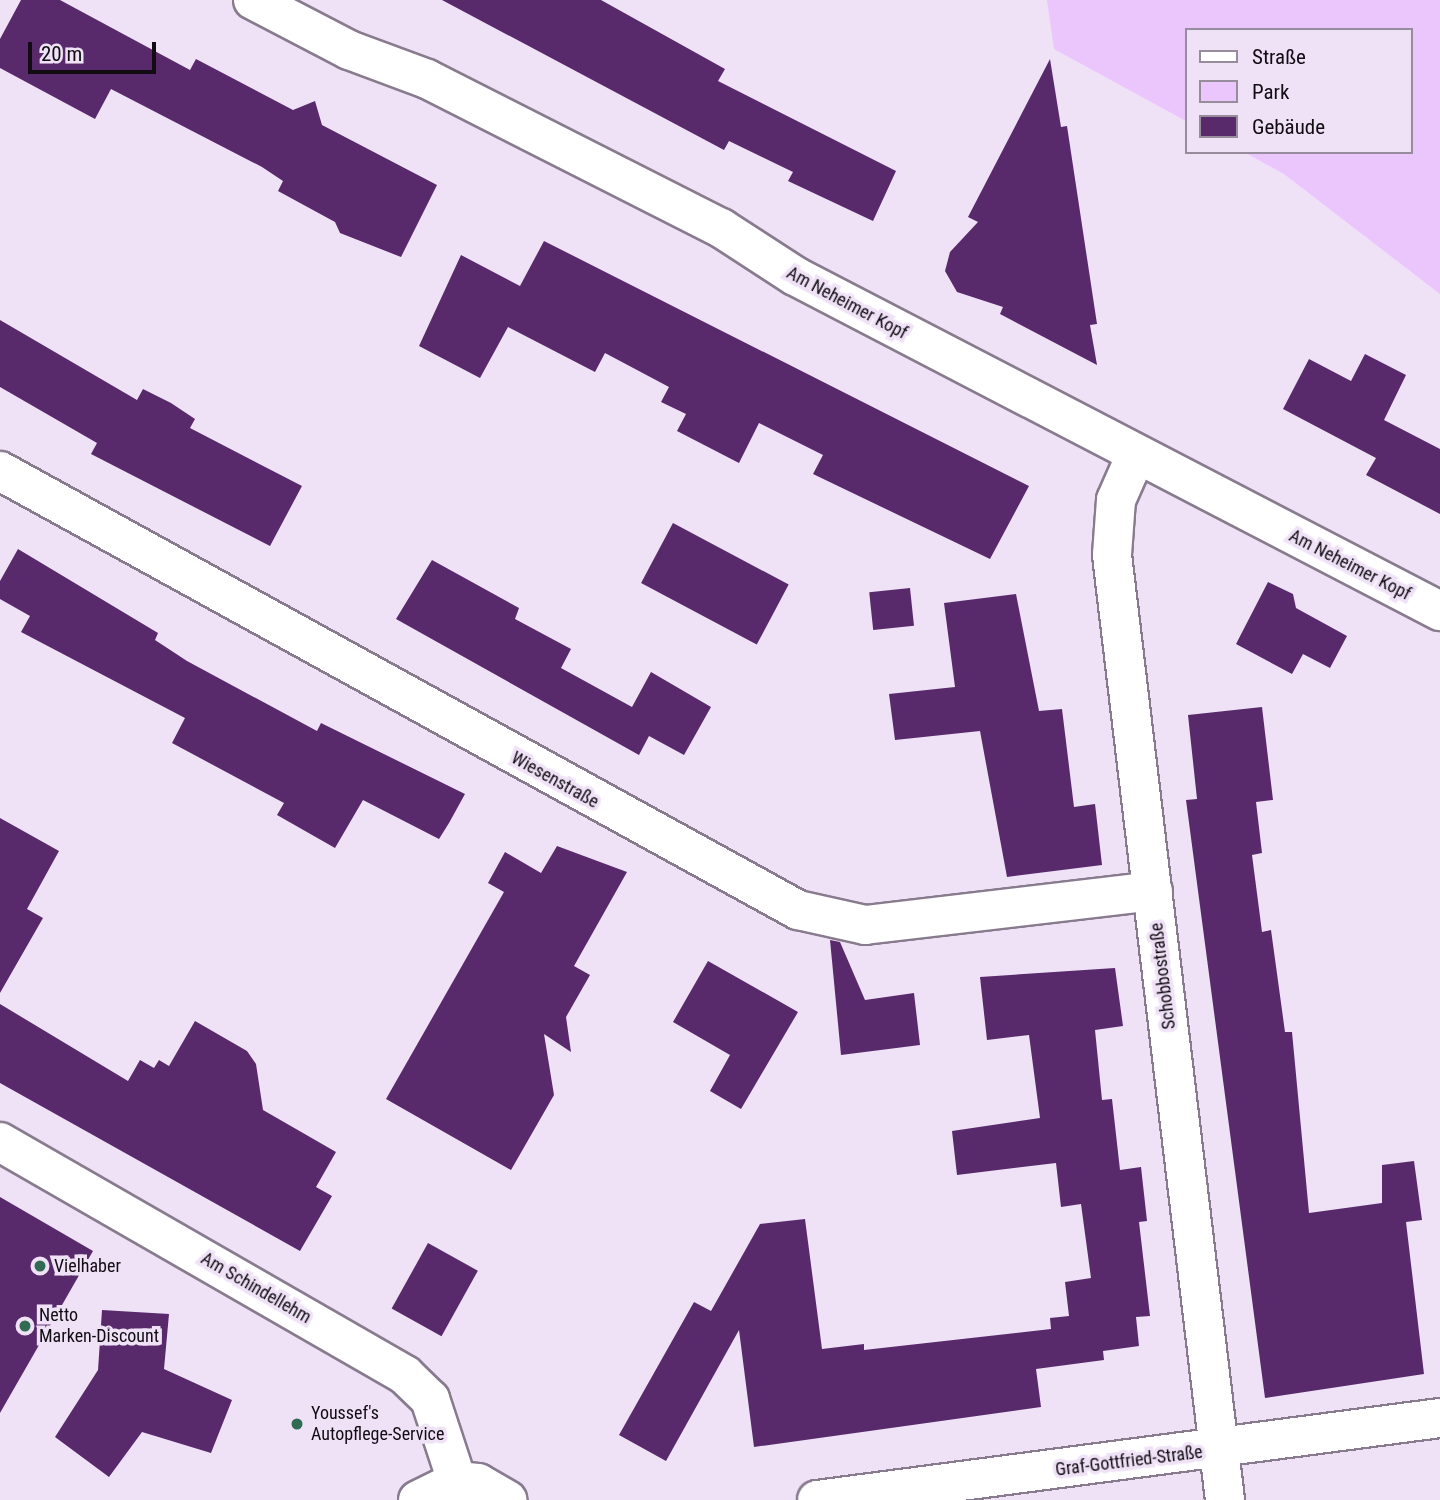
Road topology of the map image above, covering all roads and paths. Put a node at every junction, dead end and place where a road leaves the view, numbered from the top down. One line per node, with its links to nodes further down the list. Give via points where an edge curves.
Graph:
1 (253, 0): 2 (street, Am Neheimer Kopf, via 349,50 427,79 721,228 795,276)
2 (1135, 457): 4 (street, Am Neheimer Kopf); 5 (street, Schobbostraße, via 1116,500 1112,555)
3 (0, 471): 5 (street, Wiesenstraße, via 798,910 865,925)
4 (1440, 611)
5 (1153, 891): 8 (street, Schobbostraße)
6 (0, 1142): 9 (street, Am Schindellehm, via 405,1375 430,1399)
7 (1440, 1418): 8 (street, Graf-Gottfried-Straße)
8 (1218, 1449): 12 (street, Graf-Gottfried-Straße); 13 (street, Schobbostraße)
9 (457, 1482): 10 (street); 11 (street, via 478,1483)
10 (418, 1500)
11 (508, 1500)
12 (817, 1500)
13 (1225, 1500)

